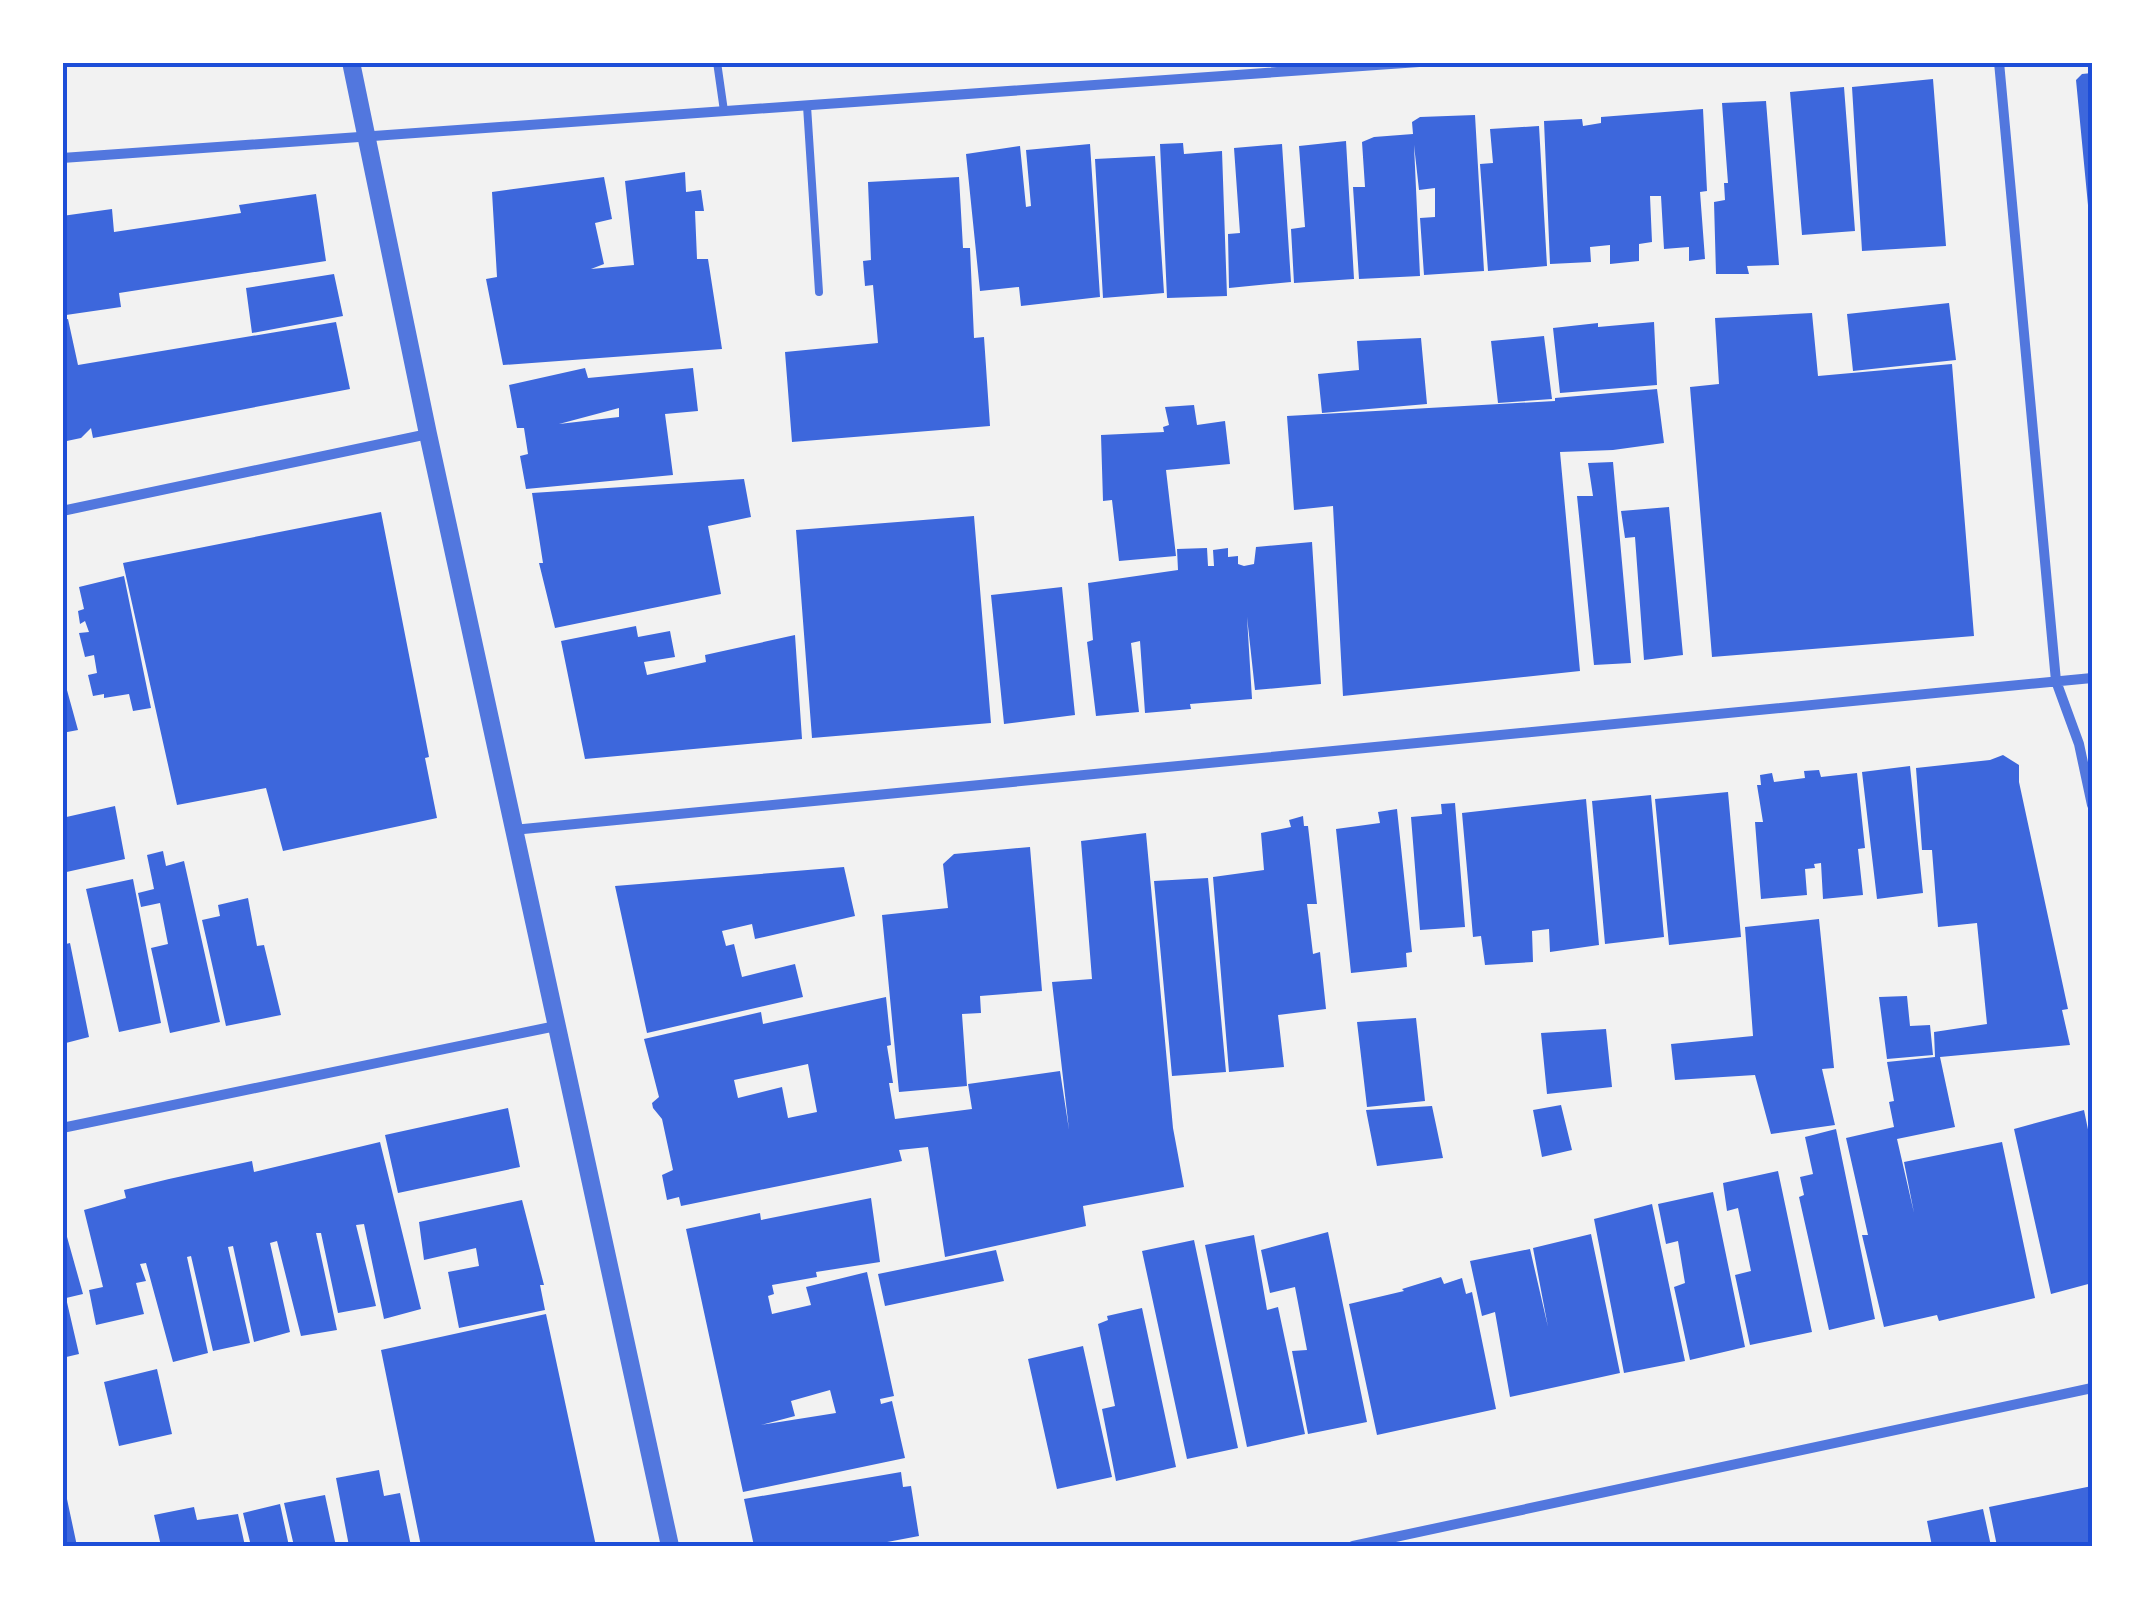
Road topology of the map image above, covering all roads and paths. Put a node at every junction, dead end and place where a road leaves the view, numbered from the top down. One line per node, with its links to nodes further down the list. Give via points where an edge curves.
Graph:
1 (351, 62): 7 (street)
2 (717, 62): 6 (lane)
3 (1419, 62): 5 (street)
4 (1998, 62): 13 (street)
5 (807, 106): 6 (street); 9 (lane)
6 (724, 111): 7 (street)
7 (368, 136): 8 (street); 10 (street)
8 (62, 158)
9 (818, 292)
10 (428, 434): 11 (street); 15 (street)
11 (62, 511)
12 (2092, 678): 13 (street)
13 (2056, 681): 14 (street); 15 (street)
14 (2092, 805)
15 (513, 830): 16 (street)
16 (556, 1026): 17 (street); 19 (street)
17 (62, 1128)
18 (2092, 1388): 20 (street)
19 (670, 1546)
20 (1353, 1546)

